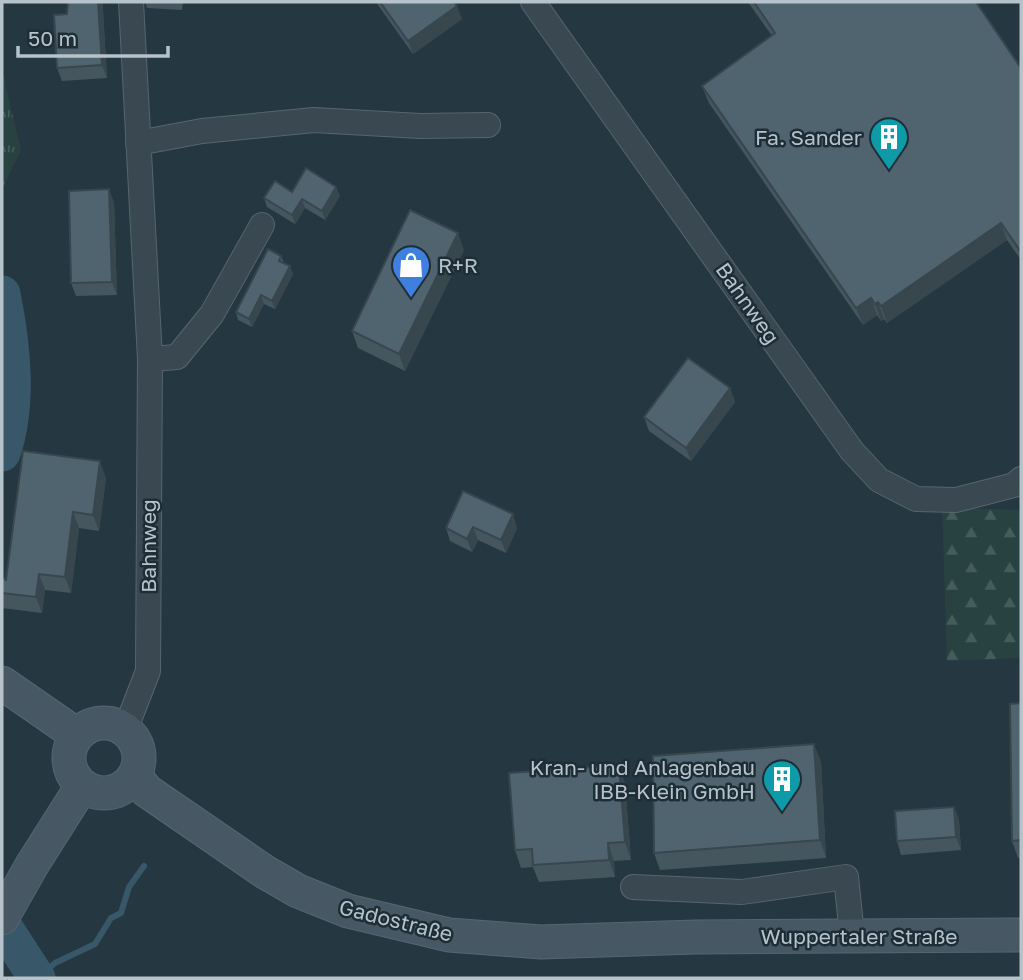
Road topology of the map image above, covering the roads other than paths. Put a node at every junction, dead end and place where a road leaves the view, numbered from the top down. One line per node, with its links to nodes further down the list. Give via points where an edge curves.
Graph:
1 (131, 2): 4 (street, Bahnweg)
2 (533, 2): 7 (street, Bahnweg, via 852,451 879,481 916,499 956,500 1014,485)
3 (488, 125): 4 (street, via 314,120 202,131)
4 (138, 143): 6 (street, Bahnweg)
5 (262, 225): 6 (street, via 212,314 177,358)
6 (150, 359): 9 (street, Bahnweg, via 148,671)
7 (1021, 479)
8 (2, 683): 10 (main road)
9 (123, 728): 10 (main road, via 94,724); 11 (main road, via 140,755)
10 (77, 735): 12 (main road, via 71,745 70,767)
11 (135, 776): 12 (main road, via 111,793); 17 (main road, Gadostraße, via 147,791 265,872 348,911 449,936 541,942)
12 (82, 786): 14 (main road)
13 (633, 887): 15 (street, via 742,892 846,877)
14 (2, 918)
15 (852, 935): 16 (main road, Wuppertaler Straße); 17 (main road, Wuppertaler Straße)
16 (1021, 935)
17 (696, 937)

